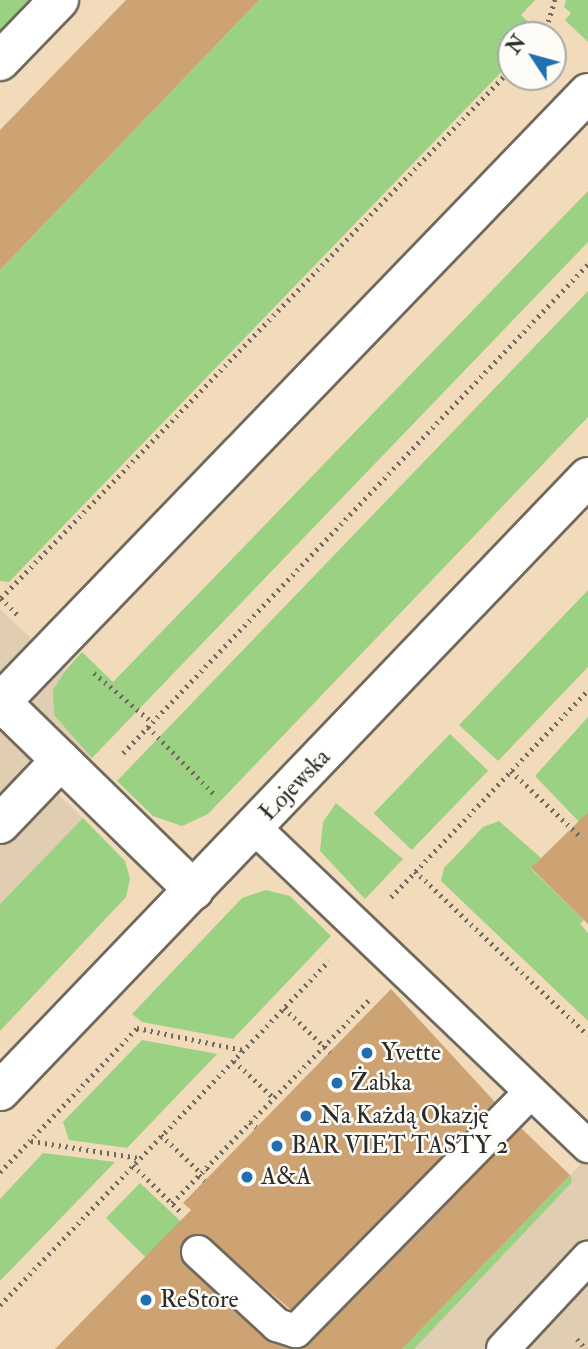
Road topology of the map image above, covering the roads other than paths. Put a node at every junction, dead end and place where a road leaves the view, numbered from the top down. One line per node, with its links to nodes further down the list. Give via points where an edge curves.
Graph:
1 (58, 0): 2 (street)
2 (0, 61)
3 (588, 93): 5 (street)
4 (588, 477): 8 (street, Łojewska)
5 (1, 702): 6 (street)
6 (61, 760): 7 (street); 9 (street)
7 (0, 824)
8 (254, 827): 9 (street, Łojewska); 11 (lane)
9 (194, 890): 10 (street, Łojewska)
10 (0, 1091)
11 (531, 1092): 12 (lane); 13 (lane, via 296,1331 276,1325)
12 (588, 1146)
13 (198, 1252)
14 (588, 1258): 15 (lane)
15 (503, 1349)

